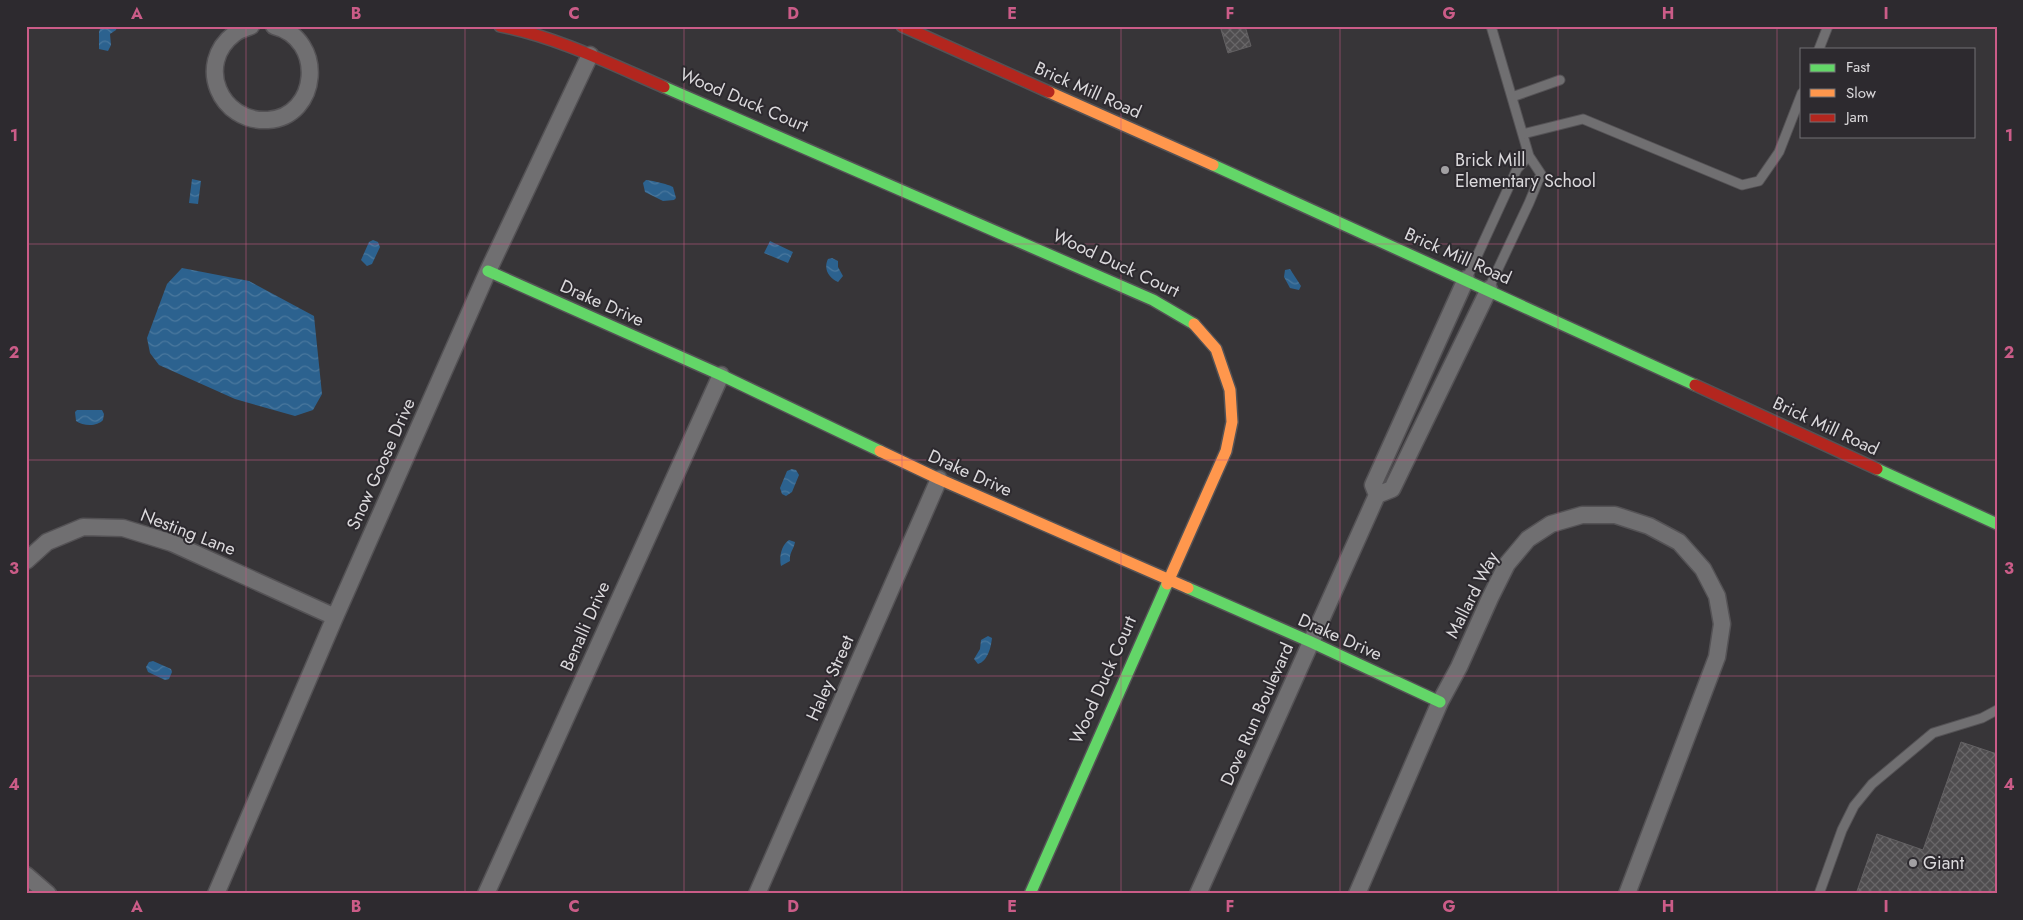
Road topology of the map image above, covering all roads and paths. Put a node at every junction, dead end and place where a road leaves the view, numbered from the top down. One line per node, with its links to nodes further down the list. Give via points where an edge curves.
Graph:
1 (251, 26): 7 (street, via 234,33 220,50 214,70 216,87 224,102 253,120 280,117 302,100 310,71)
2 (274, 26): 7 (street)
3 (500, 26): 9 (street, Wood Duck Court, via 527,30)
4 (902, 26): 16 (street, Brick Mill Road)
5 (1491, 26): 11 (lane)
6 (1828, 26): 8 (lane)
7 (302, 32)
8 (1819, 48)
9 (590, 55): 15 (street, Snow Goose Drive); 23 (street, Wood Duck Court, via 1153,300 1197,326 1216,349 1230,390 1232,422 1226,451)
10 (1560, 80): 11 (lane)
11 (1512, 97): 13 (lane)
12 (1800, 98): 13 (lane, via 1778,152 1758,181 1742,185 1583,119)
13 (1523, 134): 14 (lane)
14 (1529, 156): 16 (lane, via 1517,169); 17 (lane, via 1541,174)
15 (488, 271): 18 (street, Drake Drive); 24 (street, Snow Goose Drive)
16 (1466, 279): 17 (street, Brick Mill Road); 20 (street, Dove Run Boulevard, via 1373,484)
17 (1489, 289): 20 (street, Dove Run Boulevard, via 1392,489); 21 (street, Brick Mill Road)
18 (721, 375): 19 (street, Drake Drive); 31 (street, Benalli Drive)
19 (939, 479): 23 (street, Drake Drive); 32 (street, Haley Street)
20 (1377, 495): 25 (street, Dove Run Boulevard)
21 (1997, 524)
22 (26, 560): 24 (street, Nesting Lane, via 47,542 83,527 123,528 172,543)
23 (1169, 580): 25 (street, Drake Drive); 33 (street, Wood Duck Court)
24 (335, 617): 30 (street, Snow Goose Drive)
25 (1312, 642): 26 (street, Drake Drive); 34 (street, Dove Run Boulevard)
26 (1440, 702): 35 (street, Mallard Way); 36 (street, Mallard Way, via 1507,564 1528,539 1551,524 1582,515 1615,515 1649,526 1679,542 1702,569 1717,596 1722,624 1717,657)
27 (1997, 710): 37 (lane, via 1982,718 1934,732 1872,784 1854,806 1842,830)
28 (26, 875): 29 (street)
29 (48, 894)
30 (216, 894)
31 (486, 894)
32 (757, 894)
33 (1030, 894)
34 (1198, 894)
35 (1357, 894)
36 (1627, 894)
37 (1819, 894)

